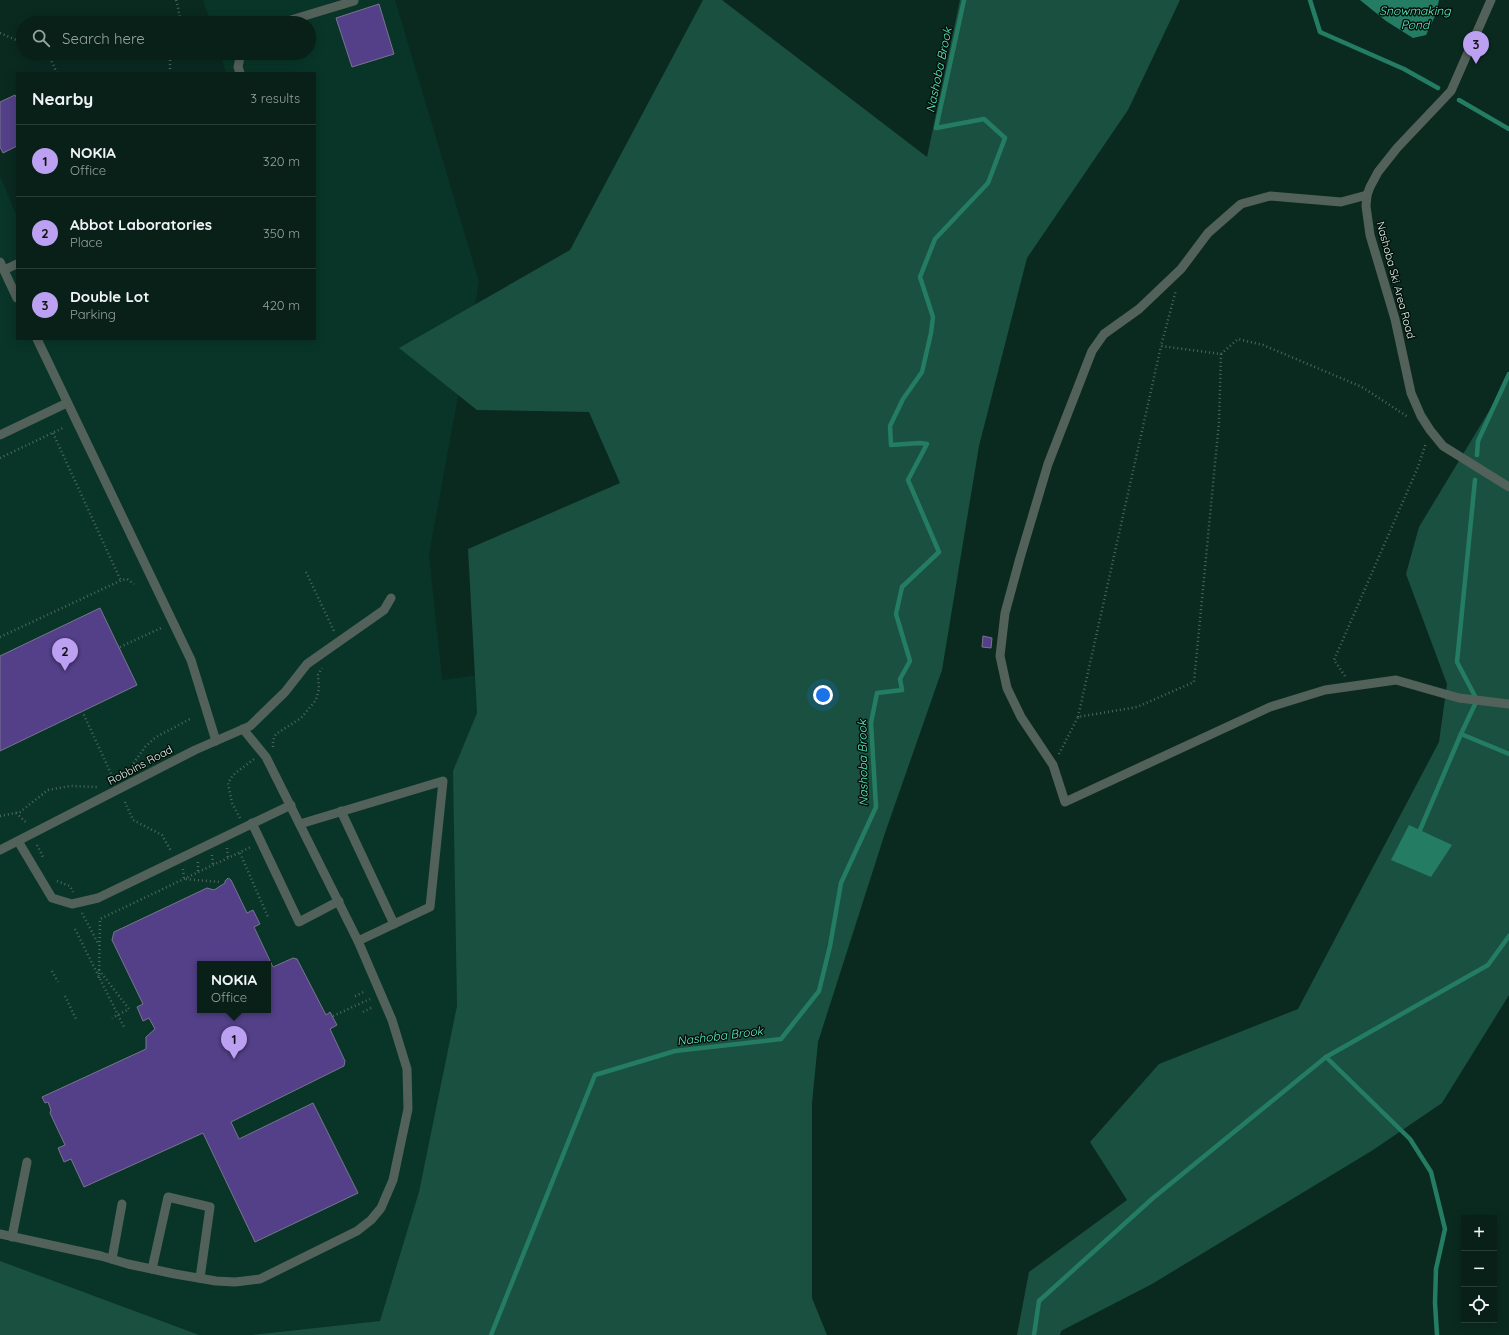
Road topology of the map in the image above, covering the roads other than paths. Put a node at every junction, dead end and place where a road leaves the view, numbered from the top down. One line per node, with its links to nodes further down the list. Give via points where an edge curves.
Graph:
1 (1491, 0): 6 (lane, Nashoba Ski Area Road, via 1451,91 1397,148 1378,172)
2 (354, 1): 3 (lane)
3 (304, 16)
4 (240, 60): 5 (lane)
5 (240, 72)
6 (1367, 195): 13 (lane, Nashoba Ski Area Road, via 1370,235 1395,318 1411,393 1421,416 1443,446); 15 (lane, via 1342,202 1270,196 1241,204 1208,233 1181,269 1139,309 1104,334 1092,351 1048,464 1020,558 1005,613 1000,656 1007,688 1021,717 1053,765 1065,802 1270,707 1325,690 1396,680 1460,698)
7 (16, 264): 8 (lane)
8 (2, 266): 9 (lane)
9 (16, 296)
10 (37, 340): 11 (lane)
11 (67, 403): 12 (lane); 17 (lane, via 190,660)
12 (0, 434)
13 (1509, 487)
14 (391, 598): 16 (lane, Robbins Road, via 384,610 307,664 285,692 250,726)
15 (1509, 704)
16 (243, 729): 17 (lane, Robbins Road); 18 (lane, via 266,757)
17 (216, 741): 22 (lane, Robbins Road)
18 (291, 805): 20 (lane); 21 (lane)
19 (341, 811): 21 (lane); 25 (lane); 25 (lane, via 443,781 430,908)
20 (252, 823): 22 (lane, via 98,898 72,904 52,898); 24 (lane, via 299,922)
21 (300, 824): 24 (lane)
22 (18, 841): 23 (lane, Robbins Road)
23 (0, 850)
24 (339, 901): 26 (lane)
25 (394, 924): 26 (lane)
26 (358, 941): 33 (lane, via 392,1020 407,1069 408,1109 393,1180 381,1208 357,1231 260,1279 235,1282)
27 (27, 1162): 30 (lane)
28 (122, 1204): 31 (lane)
29 (0, 1234): 30 (lane)
30 (12, 1237): 31 (lane)
31 (112, 1259): 32 (lane)
32 (152, 1269): 33 (lane); 33 (lane, via 168,1197 210,1207)
33 (200, 1278)

